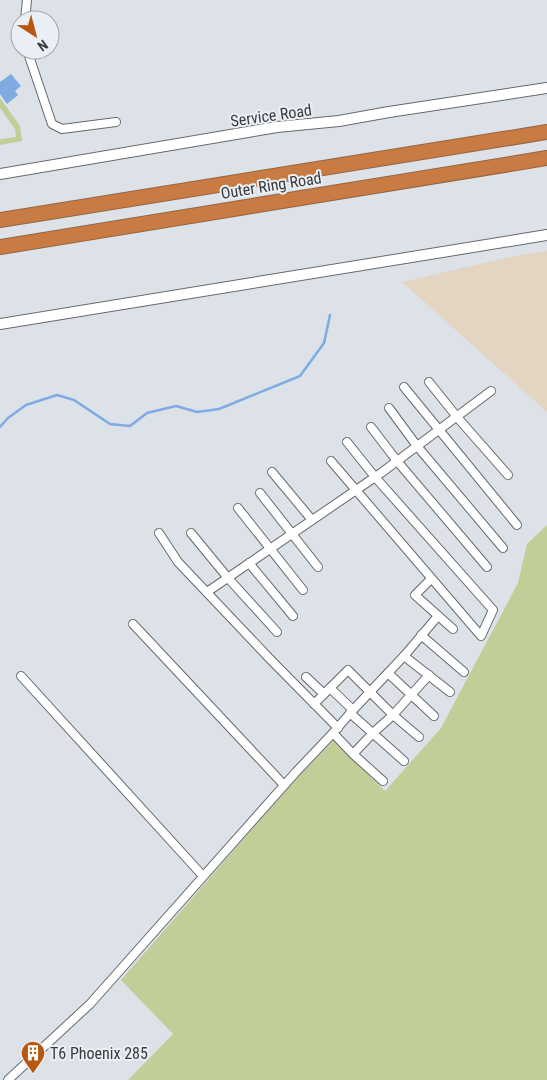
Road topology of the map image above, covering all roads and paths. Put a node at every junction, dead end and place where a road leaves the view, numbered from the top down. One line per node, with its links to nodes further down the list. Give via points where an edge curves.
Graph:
1 (30, 60): 3 (street, via 52,124 62,129)
2 (547, 88): 6 (main road, Service Road, via 339,121 277,127)
3 (116, 122)
4 (547, 132): 7 (highway, Outer Ring Road)
5 (547, 158): 9 (highway, Outer Ring Road)
6 (0, 174)
7 (0, 220)
8 (547, 235): 10 (main road)
9 (1, 247)
10 (0, 322)
11 (429, 382): 15 (street)
12 (404, 387): 17 (street)
13 (491, 392): 15 (street)
14 (388, 408): 19 (street)
15 (457, 417): 17 (street); 23 (street)
16 (372, 426): 21 (street)
17 (440, 429): 19 (street); 29 (street)
18 (347, 442): 24 (street)
19 (418, 446): 21 (street); 33 (street)
20 (331, 461): 25 (street)
21 (398, 461): 24 (street); 37 (street)
22 (272, 472): 28 (street)
23 (508, 476)
24 (375, 477): 25 (street); 39 (street, via 493,610 481,636)
25 (356, 490): 28 (street); 39 (street)
26 (260, 493): 32 (street)
27 (238, 508): 34 (street)
28 (312, 520): 32 (street)
29 (517, 525)
30 (192, 532): 38 (street)
31 (160, 533): 41 (street, via 178,562)
32 (292, 534): 34 (street); 36 (street)
33 (503, 548)
34 (270, 549): 35 (street); 40 (street)
35 (249, 563): 38 (street); 42 (street)
36 (318, 567)
37 (487, 567)
38 (228, 578): 41 (street); 46 (street)
39 (431, 578): 43 (street, via 415,595)
40 (304, 590)
41 (207, 592): 58 (street)
42 (293, 616)
43 (438, 616): 45 (street); 47 (street)
44 (133, 624): 68 (street)
45 (453, 628)
46 (277, 632)
47 (422, 635): 48 (street); 49 (street)
48 (404, 656): 50 (street); 51 (street)
49 (464, 672)
50 (388, 673): 55 (street); 57 (street)
51 (429, 675): 56 (street); 57 (street)
52 (22, 676): 69 (street)
53 (306, 677): 54 (street)
54 (327, 692): 55 (street, via 348,670); 58 (street); 59 (street)
55 (370, 692): 59 (street); 60 (street)
56 (450, 692)
57 (411, 694): 60 (street); 61 (street)
58 (314, 704): 62 (street)
59 (352, 712): 62 (street); 63 (street)
60 (393, 714): 63 (street); 64 (street)
61 (434, 716)
62 (336, 731): 65 (street); 68 (street)
63 (373, 733): 65 (street); 66 (street)
64 (419, 737)
65 (353, 754): 67 (street)
66 (404, 761)
67 (383, 781)
68 (284, 785): 69 (street)
69 (203, 876): 70 (street, via 90,1004)
70 (8, 1080)

